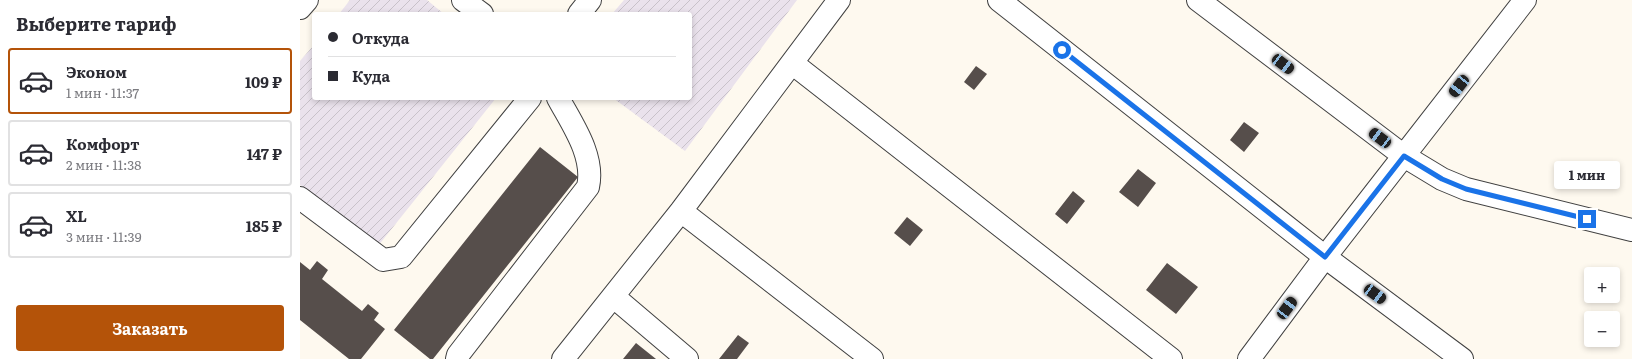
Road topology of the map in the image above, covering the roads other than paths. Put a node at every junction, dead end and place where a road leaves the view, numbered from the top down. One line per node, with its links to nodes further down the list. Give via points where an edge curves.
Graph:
1 (307, 0): 8 (street)
2 (463, 0): 9 (street)
3 (590, 0): 10 (street)
4 (839, 0): 11 (street)
5 (999, 0): 18 (street)
6 (1198, 0): 14 (street)
7 (1525, 0): 14 (street)
8 (300, 8)
9 (479, 12)
10 (581, 12)
11 (792, 63): 16 (street); 24 (street)
12 (528, 100): 15 (street, via 401,257 383,260)
13 (559, 100): 20 (street, via 585,154 590,171 588,188)
14 (1404, 156): 17 (street, via 1442,179 1466,189); 18 (street)
15 (300, 198)
16 (682, 211): 19 (street); 23 (street)
17 (1632, 230)
18 (1325, 257): 25 (street); 26 (street)
19 (614, 297): 21 (street); 22 (street)
20 (457, 359)
21 (563, 359)
22 (687, 359)
23 (872, 359)
24 (1170, 359)
25 (1249, 359)
26 (1462, 359)

